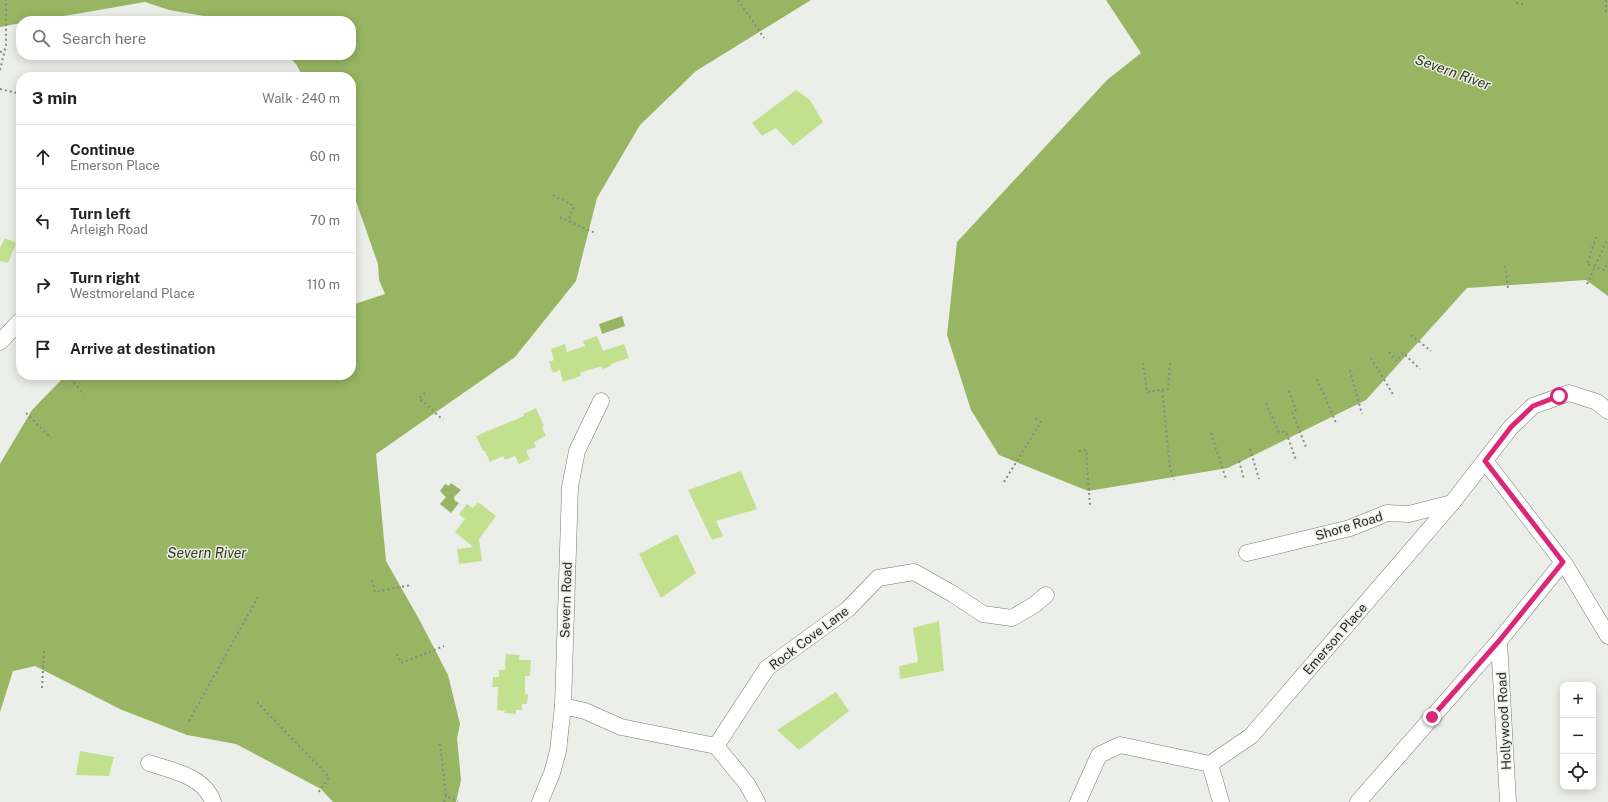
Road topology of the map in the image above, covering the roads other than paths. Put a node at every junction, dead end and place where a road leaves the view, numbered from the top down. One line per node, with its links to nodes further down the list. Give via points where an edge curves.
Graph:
1 (16, 325): 2 (street)
2 (0, 342)
3 (601, 400): 12 (street, Severn Road, via 577,451 570,487)
4 (1608, 412): 5 (street, Emerson Place, via 1597,402 1569,393 1533,406 1511,427)
5 (1485, 461): 6 (street, Emerson Place); 8 (street)
6 (1452, 503): 7 (street, Shore Road, via 1409,514 1387,513 1350,528); 15 (street, Emerson Place, via 1251,736)
7 (1247, 554)
8 (1563, 562): 10 (street); 11 (street)
9 (1046, 594): 13 (street, Rock Cove Lane, via 1034,605 1012,618 983,614 914,572 878,578 848,609 767,668)
10 (1608, 636)
11 (1499, 641): 21 (street); 22 (street, Hollywood Road)
12 (563, 706): 13 (street, via 585,711 621,727); 17 (street, Severn Road, via 558,751)
13 (716, 746): 18 (street, via 747,784)
14 (149, 763): 16 (street, via 195,779 207,790)
15 (1210, 764): 19 (street, via 1120,745 1099,755); 20 (street)
16 (213, 802)
17 (540, 802)
18 (757, 802)
19 (1078, 802)
20 (1221, 802)
21 (1358, 802)
22 (1508, 802)

